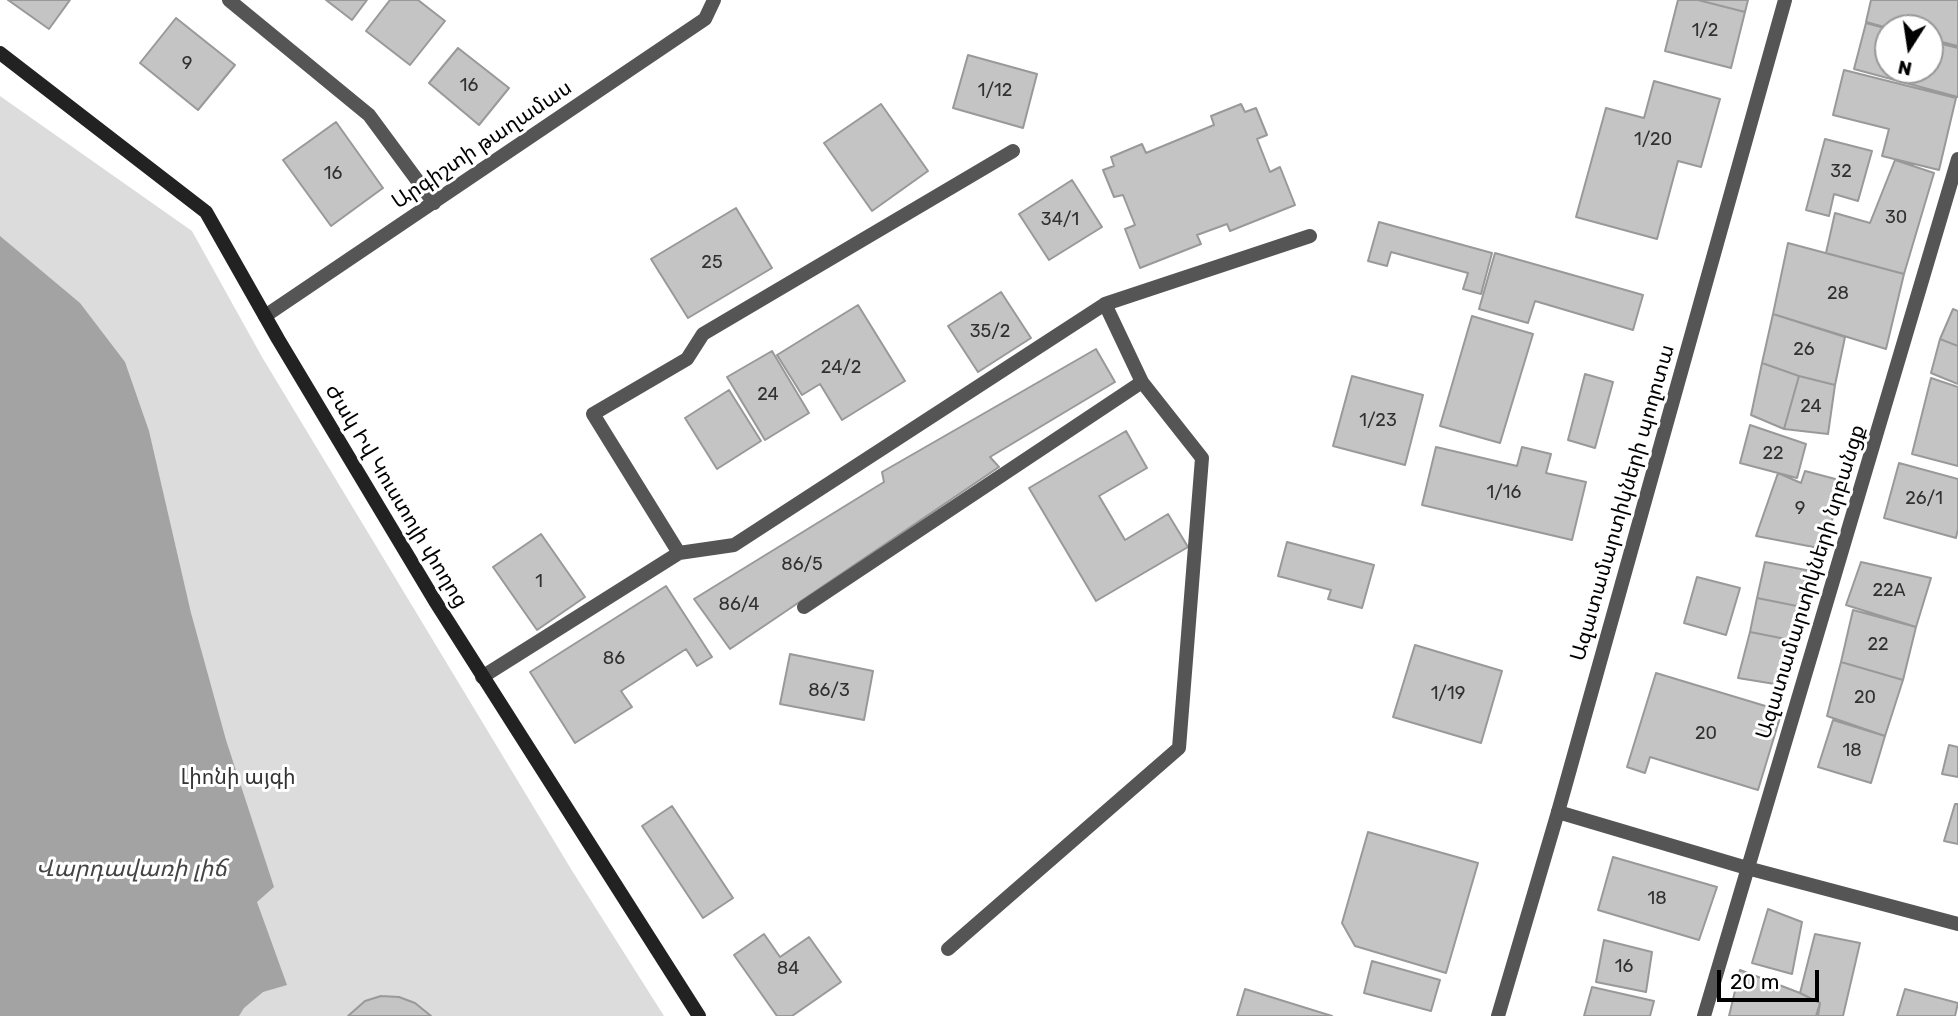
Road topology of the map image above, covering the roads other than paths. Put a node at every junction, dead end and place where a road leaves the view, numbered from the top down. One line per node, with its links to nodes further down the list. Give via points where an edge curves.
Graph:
1 (229, 0): 7 (street, via 369,115)
2 (714, 0): 7 (street, Արգիշտի թաղամաս, via 705,19)
3 (1785, 0): 15 (street, Ազատամարտիկների պողոտա)
4 (0, 53): 10 (main road, Ժակ Իվ Կուստոյի փողոց, via 206,212)
5 (1013, 151): 12 (street, via 703,334 687,359 593,414)
6 (1958, 159): 16 (street, Ազատամարտիկների նրբանցք)
7 (434, 203): 10 (street, Արգիշտի թաղամաս)
8 (1310, 236): 9 (street)
9 (1105, 304): 11 (street); 12 (street, via 734,545)
10 (265, 317): 14 (main road, Ժակ Իվ Կուստոյի փողոց)
11 (1142, 382): 13 (street); 18 (street, via 1202,458 1179,748)
12 (680, 553): 14 (street)
13 (804, 607)
14 (482, 677): 19 (main road, Ժակ Իվ Կուստոյի փողոց)
15 (1558, 812): 16 (street); 20 (street, Ազատամարտիկների պողոտա)
16 (1747, 868): 17 (street); 21 (street, Ազատամարտիկների նրբանցք)
17 (1958, 924)
18 (948, 949)
19 (699, 1016)
20 (1499, 1016)
21 (1704, 1016)

